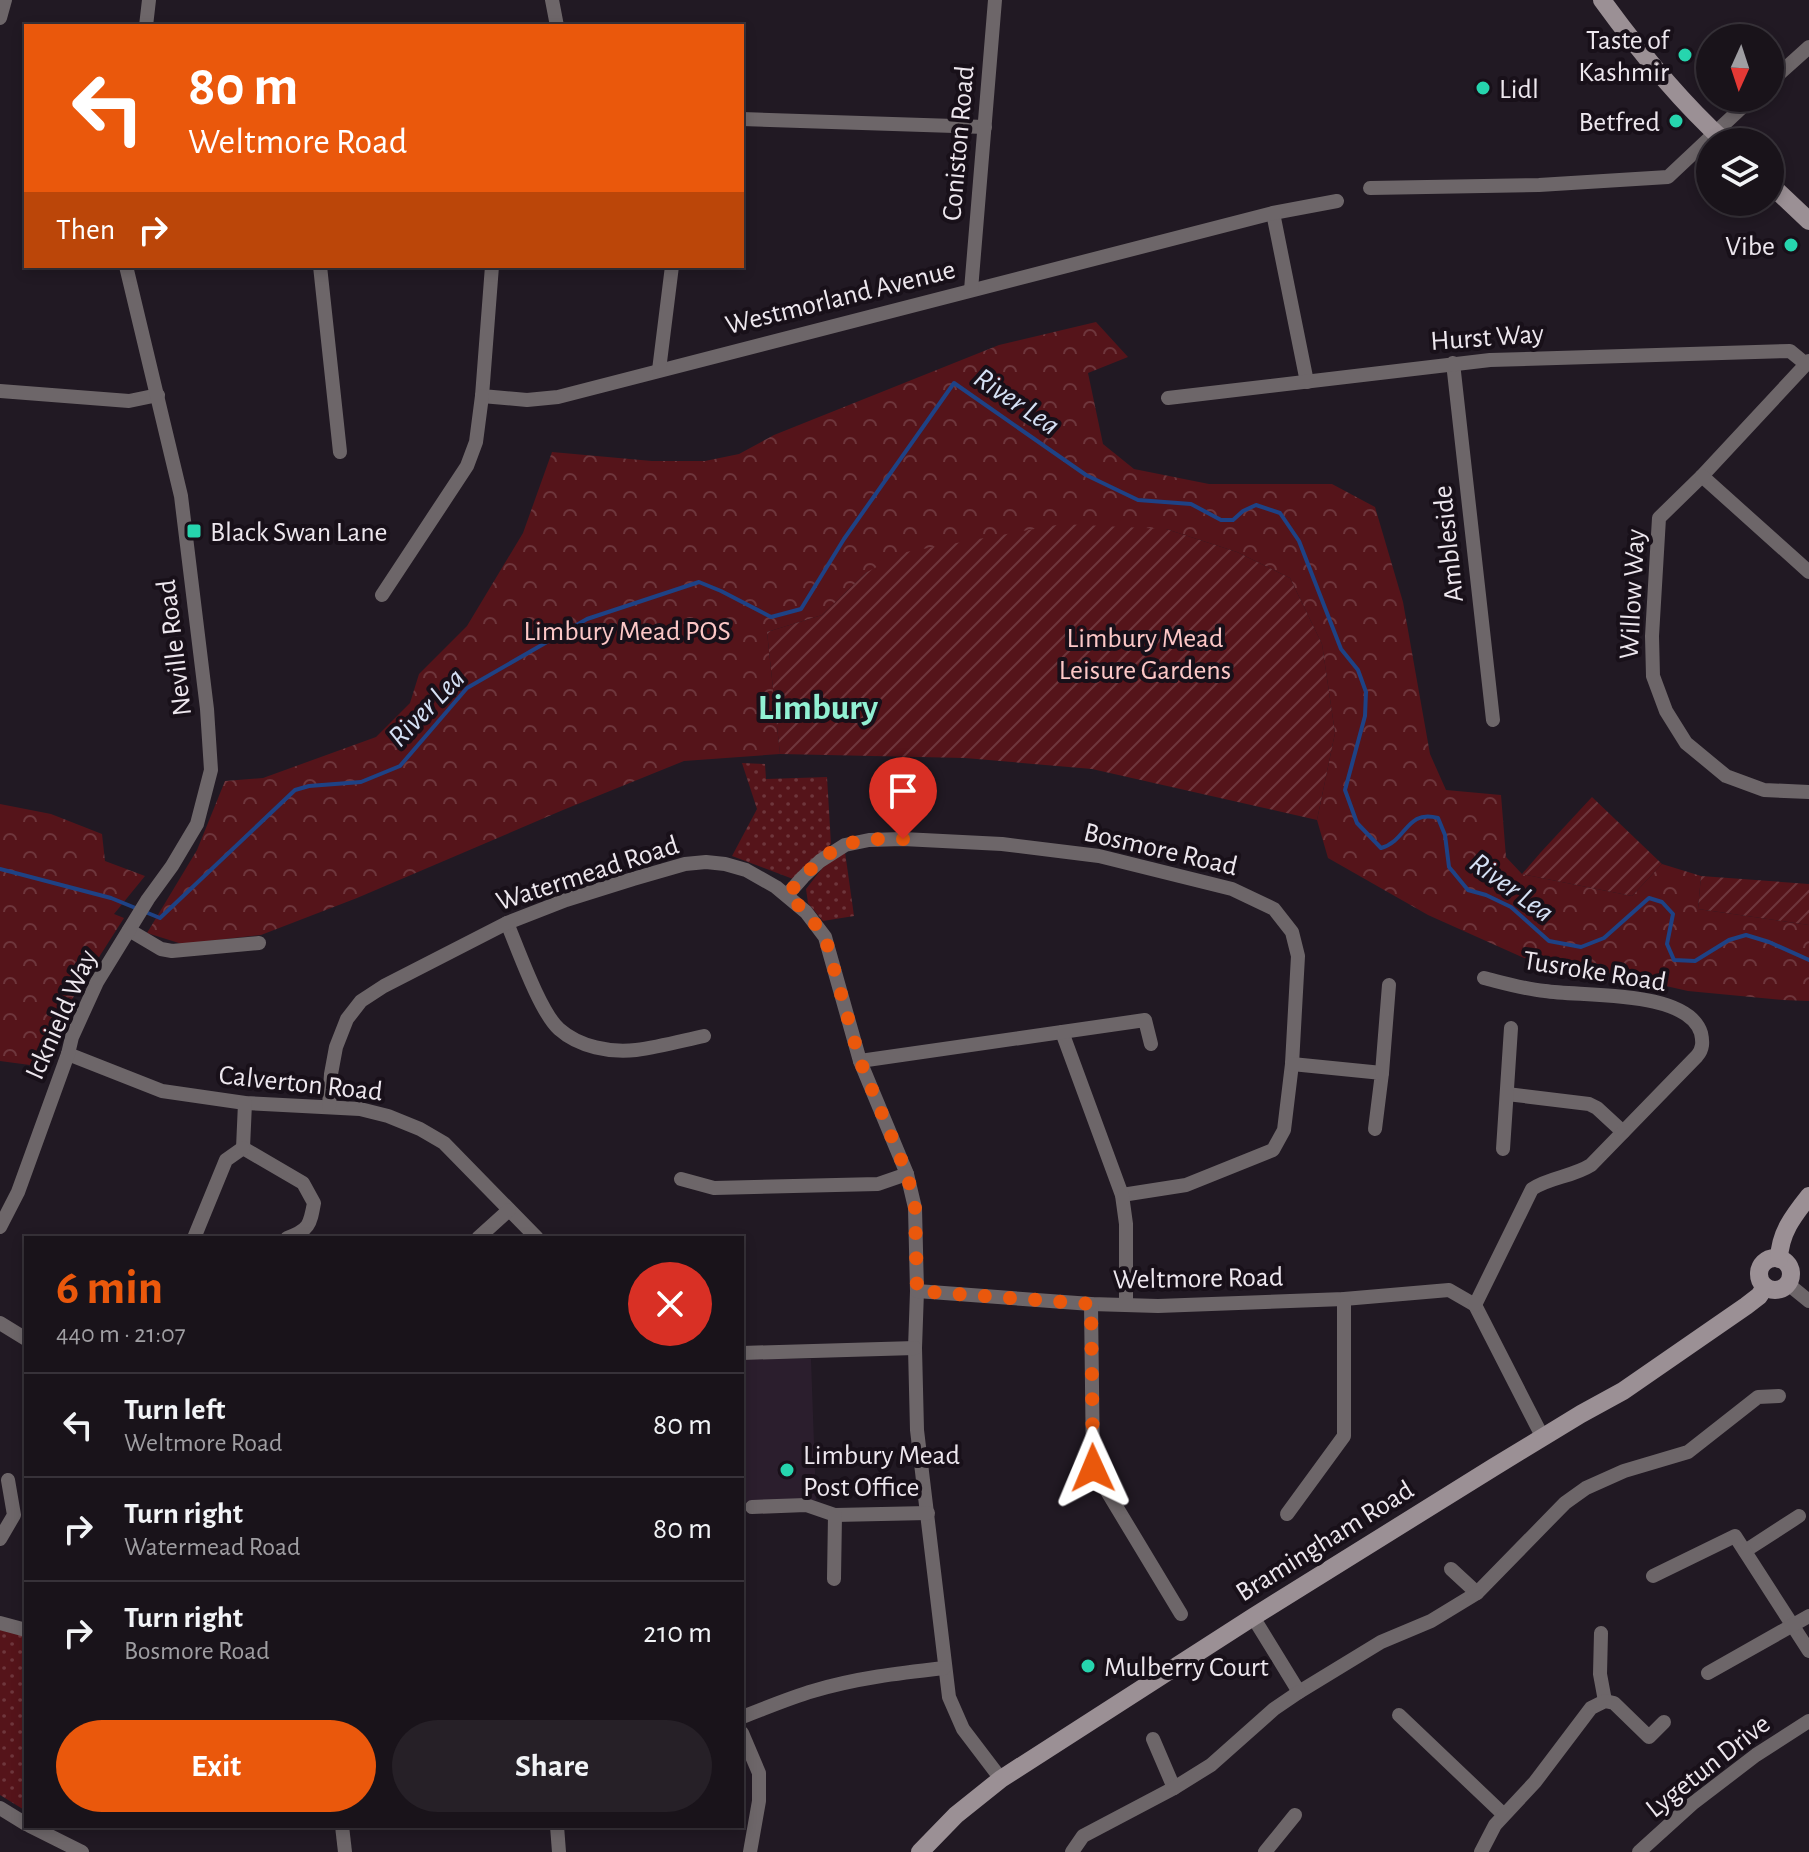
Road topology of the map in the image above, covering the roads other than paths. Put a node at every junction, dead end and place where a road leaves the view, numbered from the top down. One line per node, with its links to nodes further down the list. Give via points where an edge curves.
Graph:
1 (5, 0): 6 (street)
2 (149, 0): 7 (street)
3 (552, 0): 8 (street)
4 (995, 0): 13 (street, Coniston Road)
5 (1602, 0): 14 (street, via 1640,52)
6 (0, 18)
7 (146, 24)
8 (557, 24)
9 (1809, 47): 10 (street)
10 (1784, 69)
11 (1741, 112): 15 (street)
12 (744, 119): 13 (street)
13 (985, 127): 26 (street, Coniston Road)
14 (1712, 128)
15 (1727, 128)
16 (1696, 155): 17 (street, via 1668,177)
17 (1370, 188)
18 (1784, 197): 21 (street)
19 (1337, 201): 20 (street, Westmorland Avenue)
20 (1273, 213): 26 (street, Westmorland Avenue); 30 (street)
21 (1809, 221)
22 (126, 268): 32 (street, Neville Road)
23 (320, 268): 35 (street)
24 (492, 268): 33 (street)
25 (672, 268): 29 (street)
26 (971, 290): 29 (street, Westmorland Avenue)
27 (1453, 363): 28 (street, Hurst Way, via 1790,351); 30 (street, Hurst Way); 39 (street, Ambleside)
28 (1808, 363): 36 (street, Willow Way)
29 (659, 370): 33 (street, Westmorland Avenue, via 558,397)
30 (1307, 382): 34 (street, Hurst Way)
31 (0, 391): 32 (street, via 129,401)
32 (158, 395): 42 (street, Neville Road, via 181,496 211,770 197,824)
33 (482, 396): 38 (street, via 467,466)
34 (1168, 398)
35 (340, 452)
36 (1702, 476): 37 (street); 40 (street, Willow Way, via 1659,518 1653,676 1686,743 1726,776 1764,790)
37 (1809, 572)
38 (382, 595)
39 (1493, 720)
40 (1809, 792)
41 (787, 895): 43 (street, Watermead Road, via 746,870 706,862 685,864); 53 (street, Watermead Road, via 825,937); 54 (street, Bosmore Road, via 820,861 845,845 903,839 1099,856 1232,889 1274,909 1292,932 1298,956)
42 (139, 915): 44 (street, Icknield Way)
43 (507, 923): 50 (street, via 544,1008 559,1029 582,1043 609,1051 634,1050); 58 (street, Watermead Road, via 361,1001 336,1047)
44 (129, 930): 45 (street, via 172,951); 52 (street, Icknield Way, via 97,982)
45 (259, 943)
46 (1484, 978): 60 (street, Tusroke Road, via 1544,991 1659,1003 1694,1020 1703,1041 1701,1051)
47 (1389, 985): 55 (street)
48 (1511, 1028): 56 (street)
49 (1062, 1032): 51 (street, via 1145,1020); 53 (street); 65 (street)
50 (704, 1036)
51 (1151, 1044)
52 (68, 1054): 57 (street, Calverton Road, via 162,1091); 68 (street, Icknield Way)
53 (860, 1061): 63 (street, Watermead Road)
54 (1292, 1064): 55 (street); 65 (street, Bosmore Road, via 1284,1130 1273,1150 1186,1185)
55 (1382, 1073): 59 (street)
56 (1507, 1094): 60 (street, via 1589,1104); 62 (street)
57 (245, 1103): 58 (street, Calverton Road); 61 (street)
58 (329, 1107): 67 (street, Calverton Road, via 360,1109 420,1129 444,1143)
59 (1375, 1129)
60 (1623, 1132): 81 (street, via 1585,1169 1532,1189)
61 (243, 1148): 69 (street, via 226,1160); 70 (street, via 303,1183 314,1203 310,1223)
62 (1503, 1149)
63 (907, 1174): 64 (street, via 878,1184 714,1188); 76 (street, Watermead Road, via 915,1208)
64 (681, 1179)
65 (1122, 1195): 80 (street)
66 (1809, 1196): 73 (street, via 1784,1233)
67 (509, 1210): 71 (street); 72 (street, Calverton Road)
68 (0, 1227)
69 (195, 1236)
70 (293, 1236)
71 (480, 1236)
72 (535, 1236)
73 (1779, 1259): 74 (street, via 1791,1269); 75 (street, via 1769,1259 1761,1267)
74 (1788, 1284): 75 (street, via 1779,1290); 78 (street)
75 (1765, 1287): 87 (street, Bramingham Road, via 1623,1391)
76 (917, 1291): 79 (street, Weltmore Road); 84 (street, Watermead Road)
77 (1344, 1299): 80 (street, Weltmore Road); 81 (street, Weltmore Road, via 1449,1290); 91 (street, via 1344,1436)
78 (1809, 1301)
79 (1091, 1304): 80 (street, Weltmore Road); 100 (street, via 1093,1468)
80 (1126, 1304)
81 (1475, 1305): 87 (street)
82 (0, 1323): 83 (street)
83 (24, 1338)
84 (915, 1348): 85 (street); 90 (street, Watermead Road, via 917,1430)
85 (744, 1353)
86 (1779, 1396): 99 (street, via 1758,1397 1688,1452 1586,1488)
87 (1543, 1438): 102 (street, Bramingham Road)
88 (8, 1480): 94 (street, via 14,1515)
89 (752, 1507): 92 (street, via 806,1505)
90 (928, 1513): 92 (street); 108 (street, Watermead Road)
91 (1287, 1514)
92 (835, 1515): 98 (street)
93 (1799, 1516): 95 (street)
94 (0, 1539)
95 (1745, 1551): 97 (street, via 1735,1536); 104 (street)
96 (1451, 1569): 99 (street)
97 (1653, 1576)
98 (834, 1579)
99 (1477, 1593): 110 (street)
100 (1181, 1614)
101 (1809, 1616): 104 (street)
102 (1253, 1617): 110 (street); 118 (street, Bramingham Road)
103 (0, 1623): 105 (street)
104 (1793, 1627): 107 (street); 109 (street)
105 (24, 1629)
106 (1601, 1633): 111 (street)
107 (1809, 1651)
108 (944, 1668): 113 (street, via 825,1688); 118 (street, Watermead Road, via 963,1729)
109 (1708, 1673)
110 (1299, 1692): 119 (street, via 1211,1765)
111 (1605, 1701): 115 (street, via 1614,1703 1649,1737); 121 (street, via 1591,1708 1535,1782)
112 (1399, 1715): 121 (street)
113 (744, 1716)
114 (1809, 1721): 135 (street, Lygetun Drive, via 1692,1804)
115 (1664, 1722)
116 (744, 1738): 130 (street, via 759,1773)
117 (1153, 1739): 119 (street)
118 (1001, 1779): 131 (street, Bramingham Road)
119 (1174, 1788): 132 (street, via 1083,1836)
120 (0, 1808): 123 (street)
121 (1503, 1814): 134 (street)
122 (1295, 1815): 133 (street)
123 (24, 1823)
124 (34, 1828): 127 (street)
125 (342, 1828): 128 (street)
126 (557, 1828): 129 (street)
127 (82, 1852)
128 (345, 1852)
129 (559, 1852)
130 (750, 1852)
131 (920, 1852)
132 (1072, 1852)
133 (1265, 1852)
134 (1481, 1852)
135 (1639, 1852)

